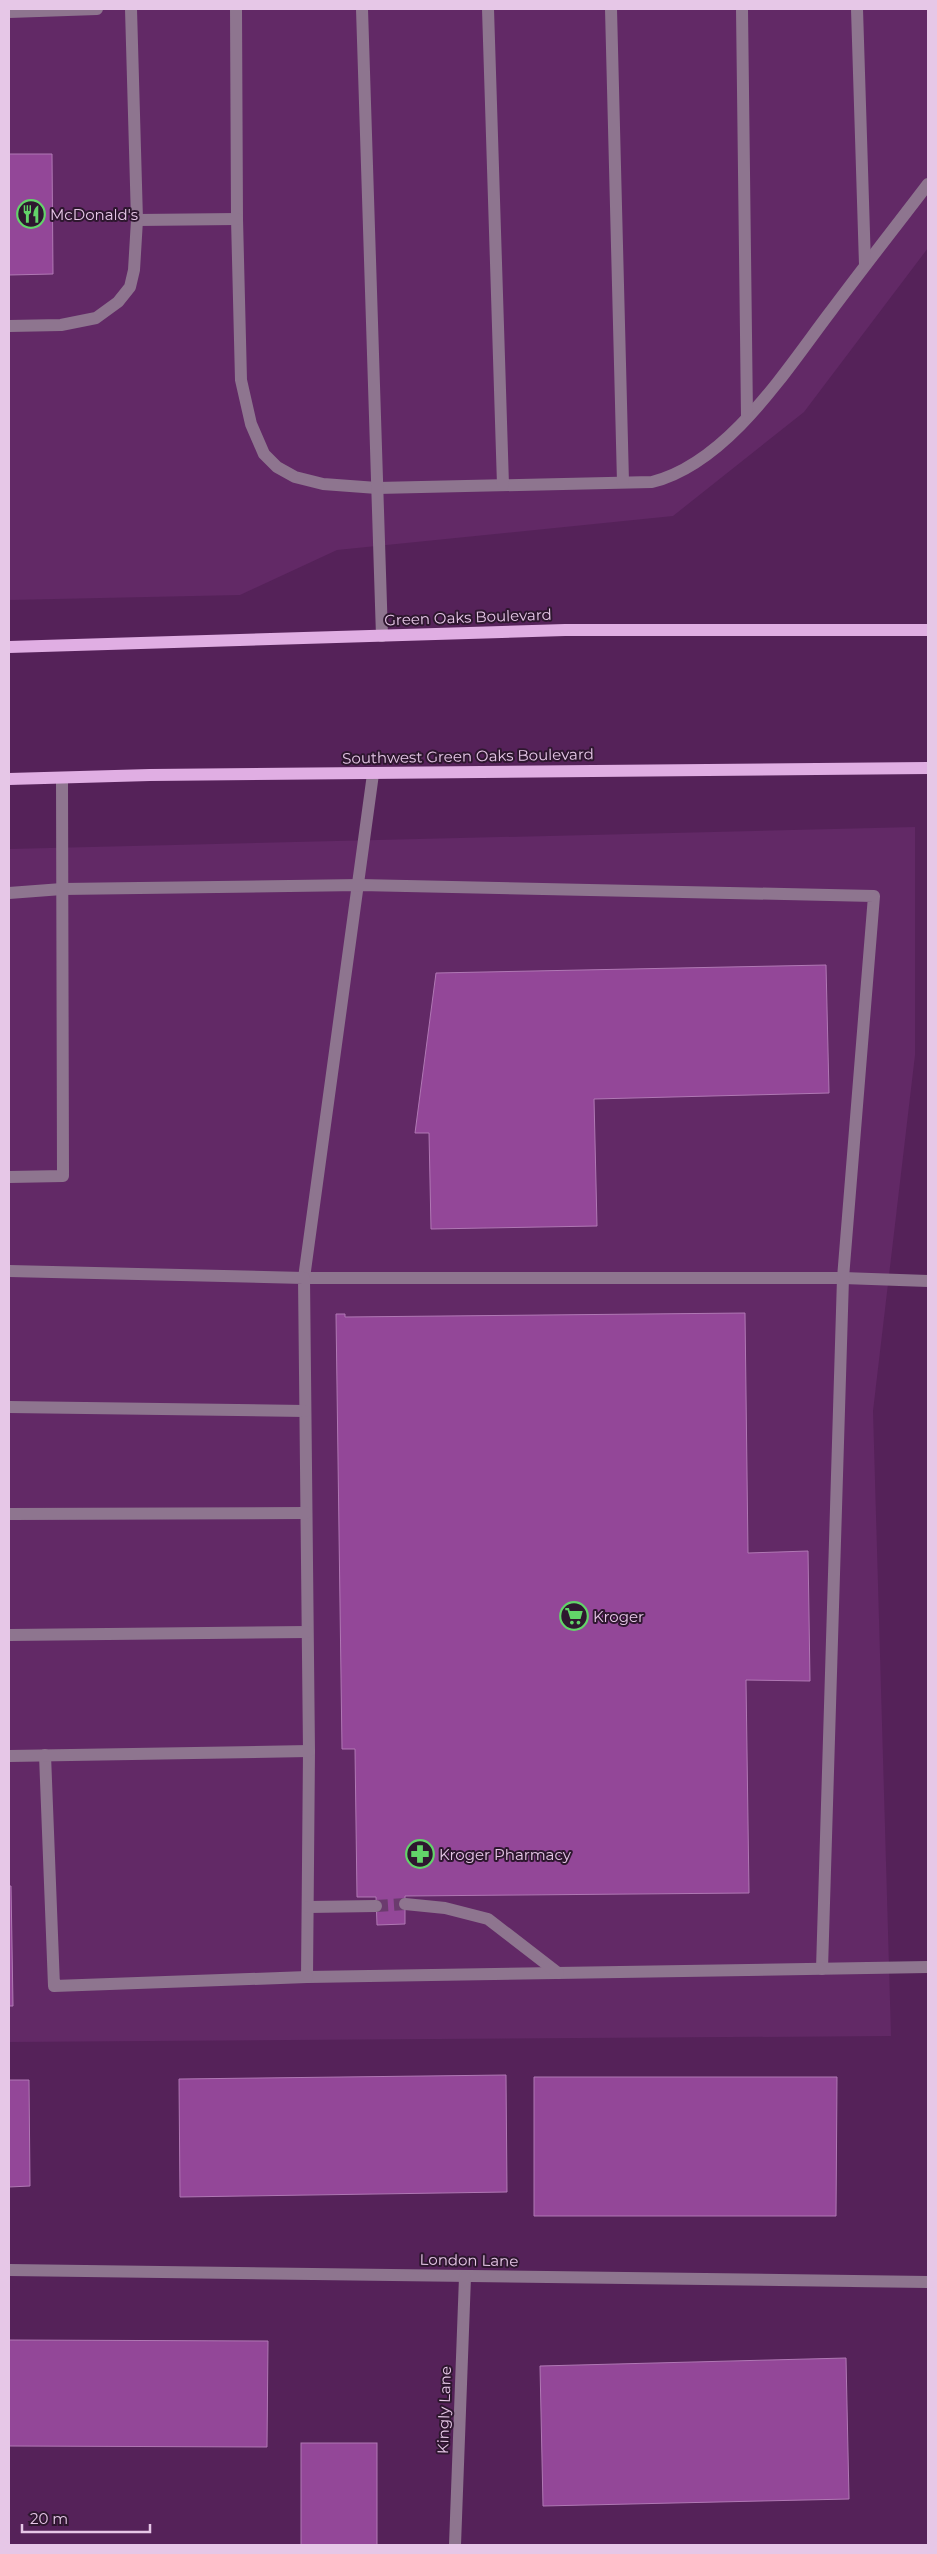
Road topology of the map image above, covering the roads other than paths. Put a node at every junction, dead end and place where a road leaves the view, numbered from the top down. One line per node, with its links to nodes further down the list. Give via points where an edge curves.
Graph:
1 (97, 9): 9 (lane)
2 (131, 9): 12 (lane)
3 (236, 9): 11 (lane)
4 (362, 9): 18 (lane)
5 (488, 9): 17 (lane)
6 (610, 9): 16 (lane)
7 (742, 9): 15 (lane)
8 (857, 9): 13 (lane)
9 (9, 12)
10 (928, 184): 13 (lane)
11 (237, 219): 12 (lane); 18 (lane, via 242,380 251,424 264,454 277,467 295,477 323,484)
12 (137, 220): 14 (lane, via 134,270 130,287 118,302 96,318 62,325)
13 (865, 265): 15 (lane)
14 (9, 326)
15 (747, 416): 16 (lane, via 715,448 671,477 652,482)
16 (623, 482): 17 (lane)
17 (503, 485): 18 (lane)
18 (377, 488): 20 (lane)
19 (928, 630): 20 (main road, Green Oaks Boulevard, via 565,630)
20 (382, 636): 21 (main road, Green Oaks Boulevard)
21 (9, 647)
22 (928, 768): 23 (main road, Southwest Green Oaks Boulevard)
23 (373, 774): 24 (main road, Southwest Green Oaks Boulevard); 26 (lane)
24 (62, 778): 25 (main road, Southwest Green Oaks Boulevard); 27 (lane)
25 (9, 779)
26 (360, 885): 27 (lane); 31 (lane); 32 (lane, via 874,896)
27 (62, 889): 28 (lane); 29 (lane, via 62,1176)
28 (9, 892)
29 (9, 1177)
30 (9, 1271): 31 (lane)
31 (304, 1278): 32 (lane); 35 (lane)
32 (843, 1278): 33 (lane); 47 (lane)
33 (928, 1281)
34 (9, 1407): 35 (lane)
35 (305, 1411): 36 (lane)
36 (306, 1513): 37 (lane); 38 (lane)
37 (9, 1514)
38 (307, 1632): 39 (lane); 40 (lane)
39 (9, 1634)
40 (309, 1751): 41 (lane); 45 (lane)
41 (45, 1755): 42 (lane); 49 (lane, via 54,1986)
42 (9, 1756)
43 (405, 1904): 48 (lane, via 445,1908 488,1919)
44 (376, 1906): 45 (lane)
45 (308, 1907): 49 (lane)
46 (928, 1967): 47 (lane)
47 (822, 1969): 48 (lane)
48 (558, 1973): 49 (lane)
49 (307, 1977)
50 (9, 2270): 51 (lane, London Lane)
51 (465, 2277): 52 (lane, London Lane); 53 (lane, Kingly Lane)
52 (928, 2282)
53 (455, 2545)

